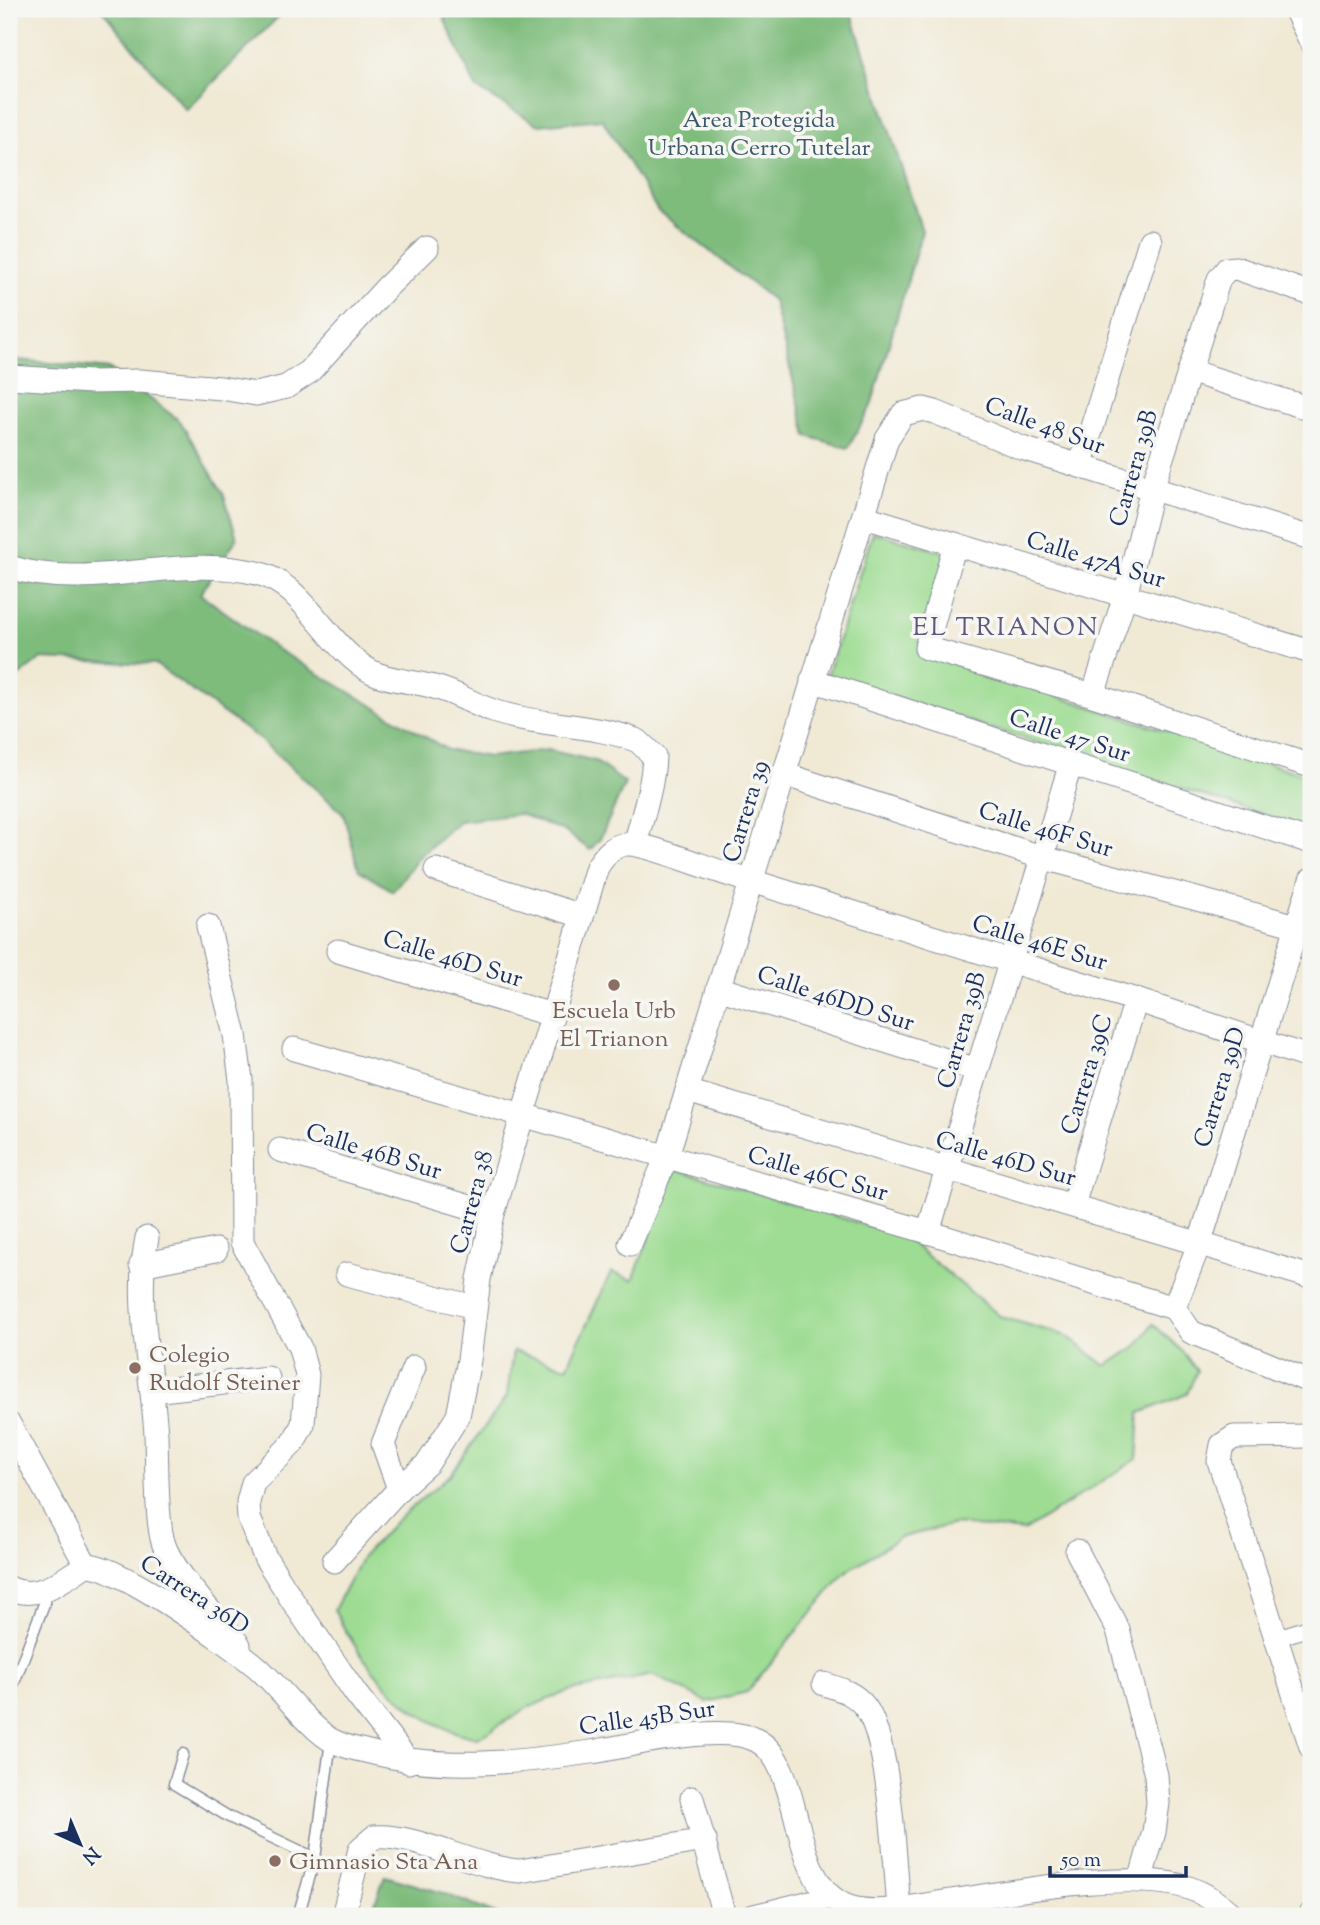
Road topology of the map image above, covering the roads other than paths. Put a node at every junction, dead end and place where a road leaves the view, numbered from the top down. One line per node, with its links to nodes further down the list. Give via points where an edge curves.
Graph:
1 (1295, 9): 2 (street)
2 (1311, 42)
3 (1150, 242): 10 (street)
4 (427, 248): 7 (street, via 309,372 286,387 256,394 140,381)
5 (1311, 294): 6 (street, Carrera 39B, via 1236,268 1227,269 1212,296)
6 (1189, 371): 9 (street); 11 (street, Carrera 39B)
7 (9, 377)
8 (923, 409): 10 (street, Calle 48 Sur); 12 (street, Carrera 39, via 903,414 892,427)
9 (1311, 409)
10 (1080, 466): 11 (street, Calle 48 Sur)
11 (1152, 489): 13 (street, Calle 48 Sur); 16 (street, Carrera 39B)
12 (865, 517): 14 (street, Calle 47A Sur); 18 (street, Carrera 39)
13 (1311, 538)
14 (955, 544): 16 (street, Calle 47A Sur); 19 (street, Calle 47 Sur, via 926,648)
15 (9, 566): 24 (street, via 58,576 198,568 272,577 292,592 338,646 373,672 447,690 494,712 631,738 650,751 649,795)
16 (1125, 596): 17 (street, Calle 47A Sur); 19 (street, Carrera 39B)
17 (1311, 652)
18 (813, 680): 20 (street, Calle 47 Sur); 22 (street, Carrera 39)
19 (1093, 695): 21 (street, Calle 47 Sur)
20 (1071, 763): 23 (street, Calle 47 Sur); 25 (street, Carrera 39B)
21 (1311, 766)
22 (783, 774): 25 (street, Calle 46F Sur); 28 (street, Carrera 39)
23 (1311, 842)
24 (635, 844): 28 (street); 29 (street, Carrera 38, via 611,849 603,858)
25 (1044, 858): 31 (street, Calle 46F Sur); 33 (street, Carrera 39B)
26 (436, 870): 29 (street)
27 (1311, 880): 31 (street, Carrera 39D)
28 (751, 881): 33 (street, Calle 46E Sur); 34 (street, Carrera 39)
29 (582, 916): 36 (street, Carrera 38)
30 (208, 926): 78 (street, via 235,1035 241,1080 242,1242 294,1335 307,1375 303,1424 293,1443 253,1483 249,1518 265,1557 294,1603)
31 (1297, 926): 37 (street, Carrera 39D)
32 (338, 951): 36 (street, Calle 46D Sur)
33 (1009, 960): 35 (street, Calle 46E Sur); 40 (street, Carrera 39B)
34 (718, 988): 40 (street, Calle 46DD Sur); 41 (street, Carrera 39)
35 (1136, 1000): 37 (street, Calle 46E Sur); 46 (street, Carrera 39C)
36 (552, 1015): 42 (street, Carrera 38)
37 (1261, 1040): 39 (street, Calle 46E Sur); 50 (street, Carrera 39D)
38 (294, 1049): 42 (street, Calle 46C Sur)
39 (1311, 1058)
40 (977, 1070): 45 (street, Carrera 39B)
41 (687, 1091): 44 (street, Carrera 39); 45 (street, Calle 46D Sur)
42 (522, 1115): 44 (street, Calle 46C Sur); 47 (street, Carrera 38)
43 (280, 1150): 47 (street, Calle 46B Sur)
44 (667, 1156): 48 (street, Calle 46C Sur); 51 (street, Carrera 39)
45 (947, 1168): 46 (street, Calle 46D Sur); 48 (street, Carrera 39B)
46 (1073, 1205): 50 (street, Calle 46D Sur)
47 (493, 1214): 56 (street, Carrera 38)
48 (928, 1233): 57 (street, Calle 46C Sur)
49 (147, 1238): 53 (street)
50 (1200, 1242): 55 (street, Calle 46D Sur); 57 (street, Carrera 39D)
51 (630, 1244)
52 (216, 1250): 53 (street)
53 (141, 1265): 61 (street)
54 (347, 1274): 56 (street)
55 (1311, 1277)
56 (474, 1307): 64 (street, Carrera 38, via 458,1416 428,1463)
57 (1174, 1308): 60 (street, via 1191,1332)
58 (414, 1367): 64 (street, via 383,1444)
59 (268, 1378): 61 (street)
60 (1311, 1382)
61 (153, 1391): 72 (street, via 162,1540 190,1584)
62 (9, 1424): 67 (street)
63 (1311, 1436): 71 (street, via 1234,1437 1222,1445 1219,1461)
64 (399, 1489): 66 (street, Carrera 38)
65 (1077, 1551): 82 (street, via 1118,1630 1156,1775 1154,1832)
66 (334, 1561)
67 (86, 1565): 69 (street); 72 (street, Carrera 36D, via 108,1569 167,1604)
68 (9, 1588): 69 (street, via 19,1593)
69 (50, 1588): 74 (lane)
70 (1311, 1627): 71 (street)
71 (1277, 1638): 76 (street)
72 (256, 1667): 75 (street, Carrera 36D)
73 (824, 1684): 84 (street, via 849,1692 866,1707 881,1741)
74 (9, 1696)
75 (331, 1741): 78 (street, Calle 45B Sur); 81 (lane)
76 (1311, 1747)
77 (183, 1754): 81 (lane, via 174,1784 229,1817)
78 (409, 1762): 83 (street, Calle 45B Sur, via 455,1765 711,1733 741,1734 758,1740 776,1759 817,1880)
79 (692, 1798): 80 (street)
80 (705, 1840): 86 (street, via 520,1871 374,1837 360,1849); 87 (street)
81 (315, 1858): 85 (lane)
82 (1140, 1881): 84 (street, via 1054,1888); 89 (street, via 1188,1887)
83 (831, 1897): 84 (street, via 855,1909); 88 (street)
84 (900, 1912)
85 (298, 1916)
86 (343, 1916)
87 (724, 1916)
88 (754, 1916)
89 (1234, 1916)

